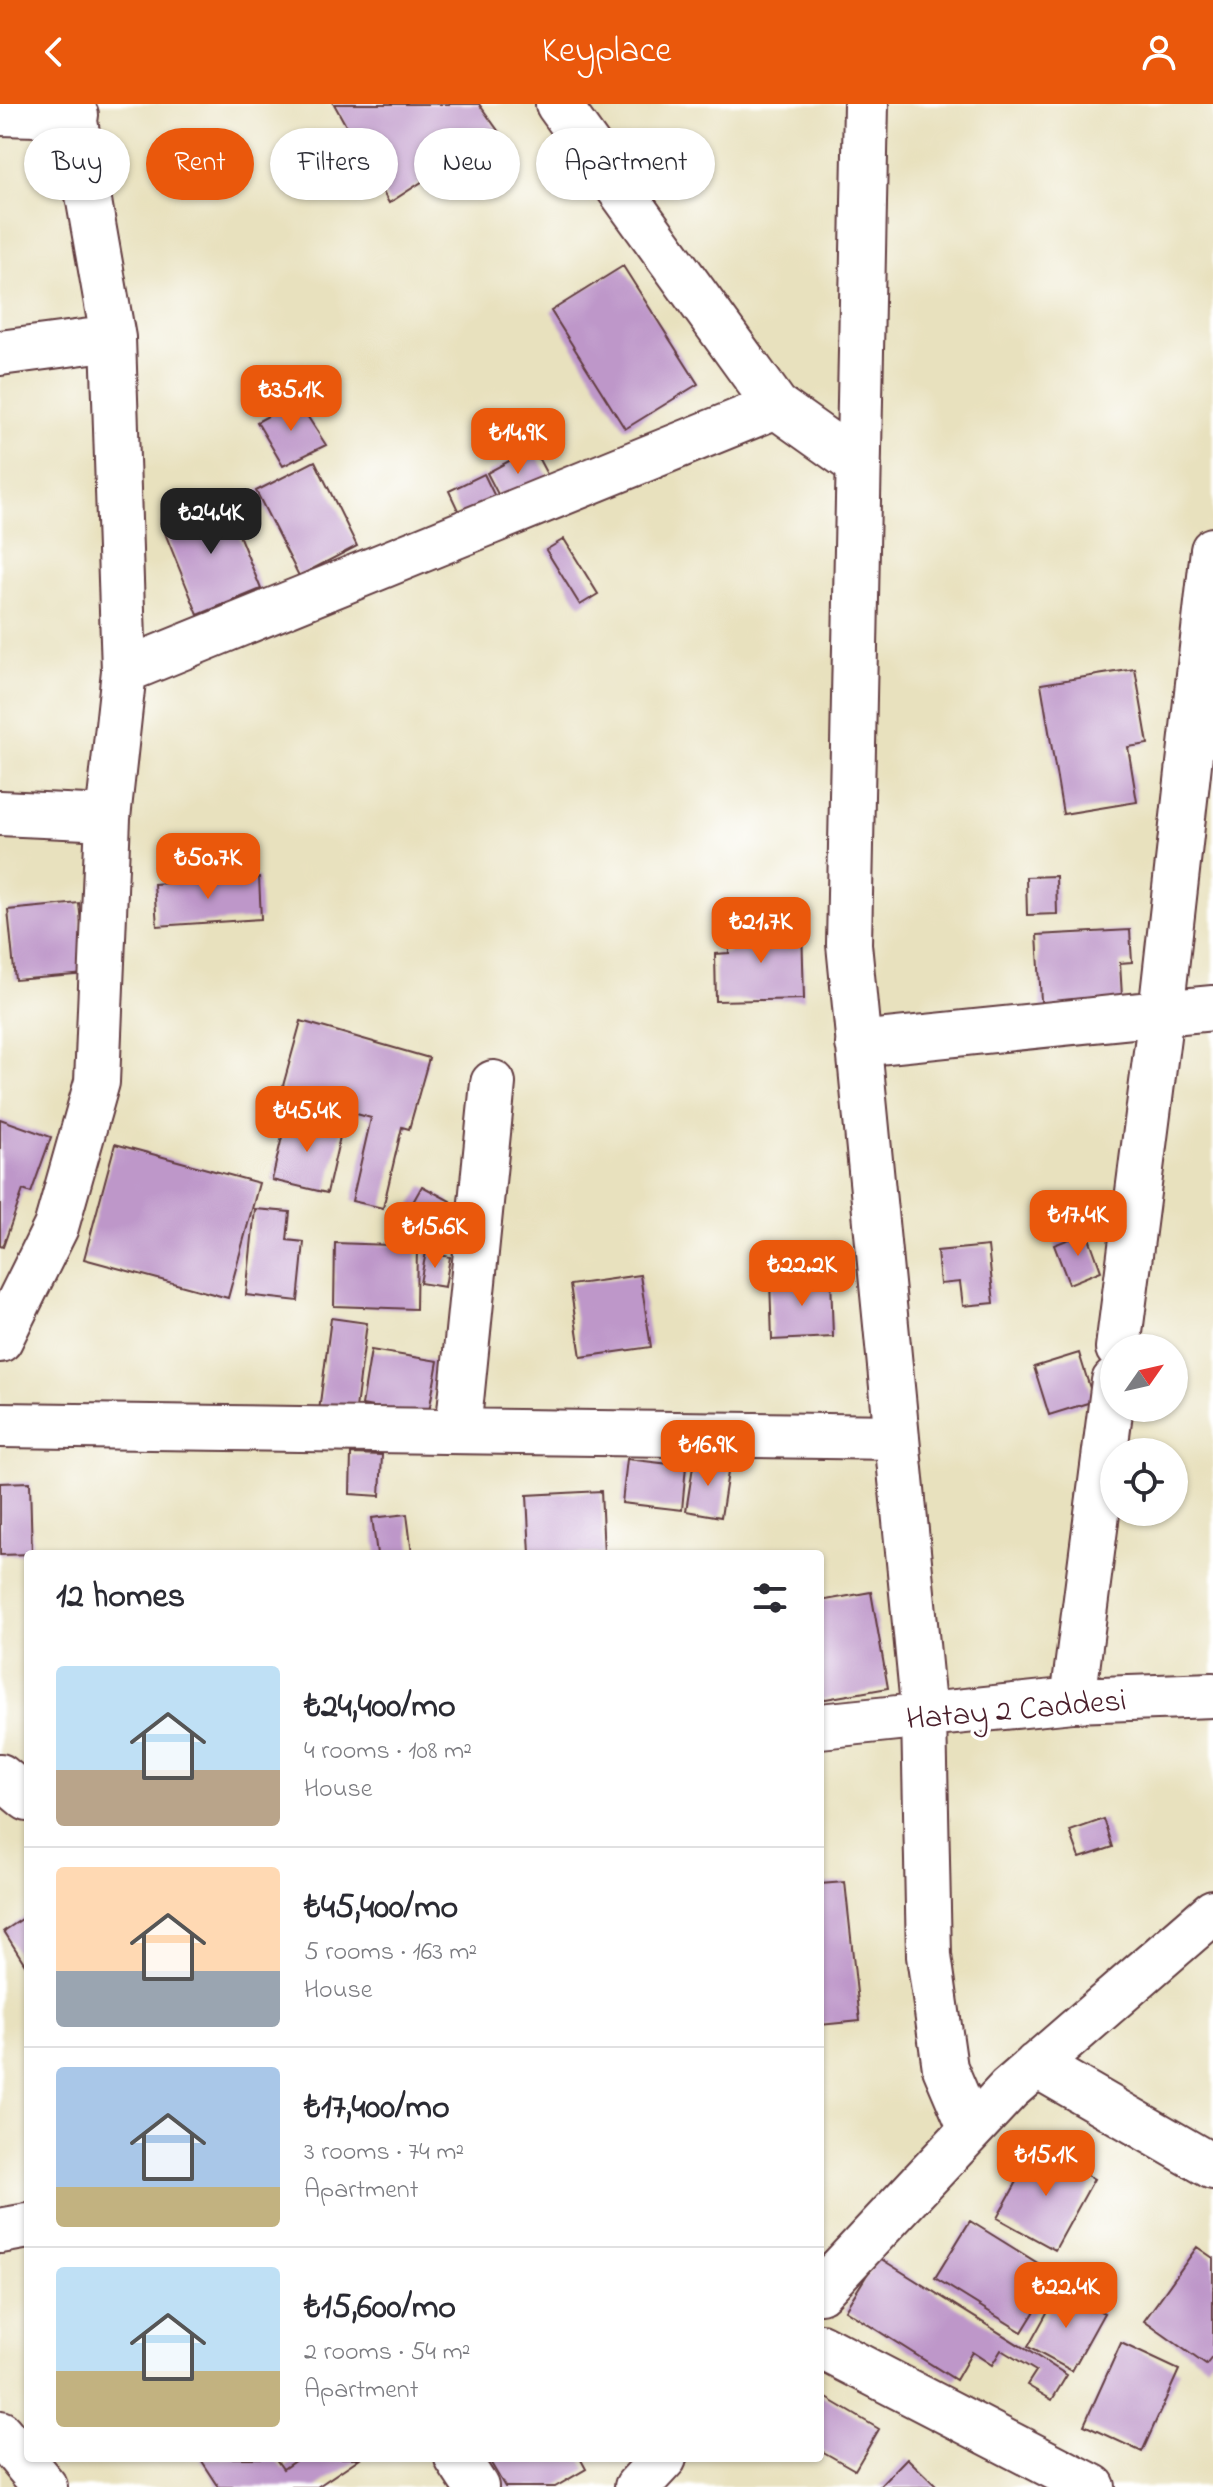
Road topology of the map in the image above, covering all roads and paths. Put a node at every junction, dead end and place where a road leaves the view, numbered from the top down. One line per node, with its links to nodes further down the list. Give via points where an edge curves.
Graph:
1 (558, 104): 7 (street)
2 (866, 104): 8 (street)
3 (74, 110): 4 (street); 5 (street)
4 (0, 113)
5 (113, 338): 6 (street); 10 (street)
6 (0, 353)
7 (776, 406): 8 (street); 10 (street)
8 (859, 465): 15 (street, via 849,944)
9 (1213, 550): 14 (street)
10 (124, 671): 12 (street)
11 (0, 813): 12 (street)
12 (108, 818): 18 (street, via 97,1082 56,1227)
13 (1213, 1008): 14 (street)
14 (1161, 1013): 15 (street); 17 (street)
15 (858, 1044): 22 (street)
16 (493, 1083): 21 (street)
17 (1120, 1334)
18 (0, 1340)
19 (1109, 1422): 24 (street)
20 (0, 1425): 21 (street)
21 (458, 1431): 22 (street)
22 (897, 1437): 25 (street)
23 (1213, 1695): 24 (street, Hatay 2 Caddesi)
24 (1073, 1700): 25 (street, Hatay 2 Caddesi)
25 (924, 1716): 26 (street, Hatay 2 Caddesi); 33 (street, via 929,1956 945,2068)
26 (824, 1726)
27 (0, 1776): 28 (street)
28 (24, 1796)
29 (24, 1809): 30 (street)
30 (0, 1811)
31 (1213, 1912): 32 (street)
32 (1036, 2065): 33 (street); 34 (street)
33 (971, 2129): 37 (street)
34 (1213, 2167)
35 (24, 2227): 36 (street)
36 (0, 2231)
37 (824, 2287)
38 (824, 2348): 47 (street)
39 (0, 2433): 41 (street)
40 (24, 2462): 44 (street)
41 (24, 2462)
42 (460, 2462): 45 (street)
43 (660, 2462): 46 (street)
44 (45, 2487)
45 (476, 2487)
46 (637, 2487)
47 (1093, 2487)

